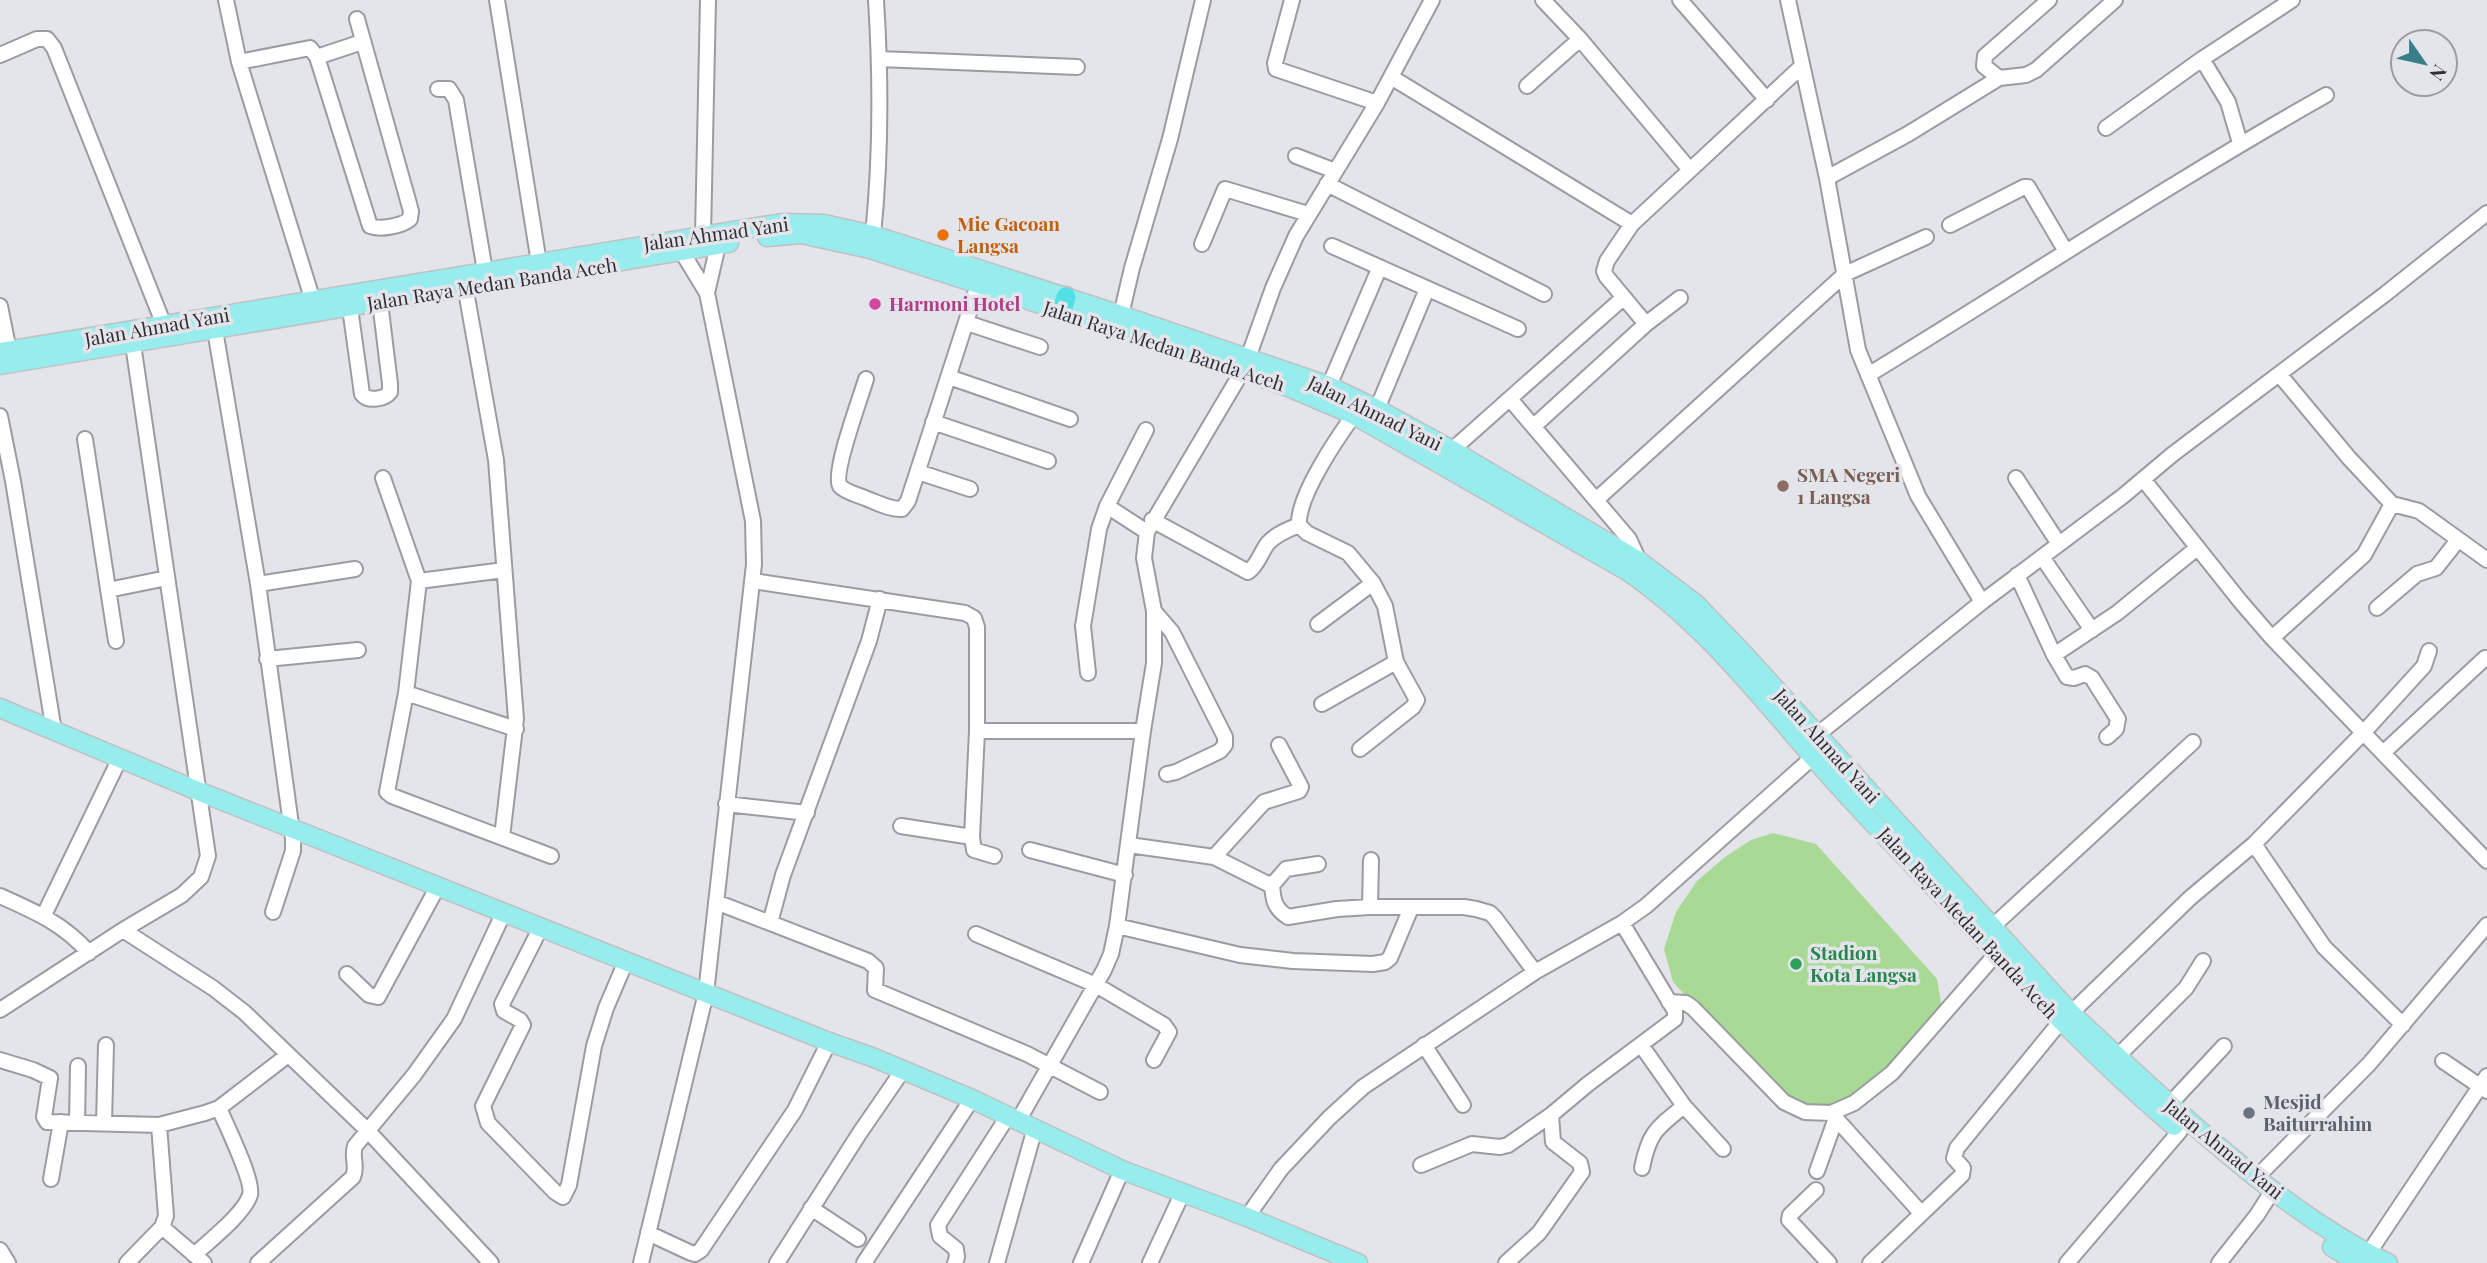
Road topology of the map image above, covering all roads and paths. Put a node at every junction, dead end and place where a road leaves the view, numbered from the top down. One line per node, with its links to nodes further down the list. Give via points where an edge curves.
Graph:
1 (226, 0): 21 (street)
2 (497, 0): 49 (street)
3 (708, 0): 44 (street)
4 (876, 0): 20 (street)
5 (1203, 0): 65 (street, via 1171,139)
6 (1292, 0): 30 (street, via 1276,69)
7 (1432, 0): 24 (street)
8 (1543, 0): 15 (street)
9 (1680, 0): 29 (street)
10 (1788, 0): 22 (street)
11 (2049, 0): 25 (street, via 1985,57 1984,65)
12 (2115, 0): 25 (street, via 2036,70)
13 (2292, 0): 19 (street)
14 (357, 19): 16 (street)
15 (1580, 39): 26 (street); 34 (street)
16 (362, 42): 18 (street); 18 (street, via 411,211 406,223 370,226)
17 (0, 55): 68 (street, via 37,39 47,39 54,48)
18 (317, 57): 21 (street, via 308,47)
19 (2202, 58): 31 (street); 32 (street, via 2228,102)
20 (880, 59): 23 (street); 42 (street)
21 (239, 62): 60 (street)
22 (1802, 66): 29 (street); 36 (street)
23 (1077, 67)
24 (1391, 77): 30 (street); 40 (street)
25 (1999, 78): 36 (street)
26 (1527, 86)
27 (438, 89): 51 (street, via 455,94)
28 (2326, 94): 32 (street)
29 (1767, 100): 34 (street)
30 (1377, 103): 35 (street)
31 (2106, 128)
32 (2240, 143): 47 (street)
33 (1296, 156): 35 (street)
34 (1690, 170): 40 (street)
35 (1335, 171): 37 (street)
36 (1827, 178): 52 (street)
37 (1326, 184): 39 (street); 57 (street)
38 (2487, 213): 75 (street)
39 (1308, 214): 45 (street, via 1225,189); 74 (street, via 1285,260)
40 (1632, 224): 58 (street, via 1604,271)
41 (1950, 225): 47 (street, via 2028,187)
42 (873, 235): 44 (main road, Jalan Ahmad Yani, via 796,222); 62 (main road, Jalan Ahmad Yani)
43 (1926, 237): 52 (street)
44 (710, 240): 48 (main road, Jalan Raya Medan Banda Aceh); 49 (main road, Jalan Ahmad Yani); 54 (main road, Jalan Raya Medan Banda Aceh, via 784,234 821,237); 56 (street)
45 (1202, 244)
46 (1332, 246): 50 (street)
47 (2065, 250): 76 (street)
48 (682, 252): 53 (main road, Jalan Raya Medan Banda Aceh); 56 (street)
49 (539, 263): 51 (main road, Jalan Ahmad Yani)
50 (1379, 269): 55 (street); 79 (street)
51 (485, 271): 53 (main road, Jalan Ahmad Yani)
52 (1845, 274): 76 (street, via 1852,324); 96 (street)
53 (464, 281): 60 (main road, Jalan Ahmad Yani); 61 (main road, Jalan Raya Medan Banda Aceh); 108 (street, via 496,460)
54 (978, 285): 62 (main road, Jalan Raya Medan Banda Aceh); 66 (street)
55 (1427, 289): 69 (street); 81 (street)
56 (707, 293): 112 (street, via 753,522)
57 (1544, 294)
58 (1623, 298): 67 (street); 80 (street)
59 (1680, 298): 67 (street)
60 (313, 301): 68 (main road, Jalan Ahmad Yani)
61 (380, 302): 64 (main road, Jalan Raya Medan Banda Aceh); 64 (street, via 390,384 385,397 369,399 362,394)
62 (1064, 304): 65 (main road, Jalan Ahmad Yani); 74 (main road, Jalan Raya Medan Banda Aceh)
63 (0, 306): 73 (street)
64 (349, 308): 70 (main road, Jalan Raya Medan Banda Aceh)
65 (1121, 315): 74 (main road, Jalan Ahmad Yani)
66 (967, 323): 72 (street); 77 (street)
67 (1646, 324): 86 (street)
68 (164, 325): 73 (main road, Jalan Ahmad Yani)
69 (1518, 329)
70 (215, 330): 71 (main road, Jalan Raya Medan Banda Aceh); 114 (street)
71 (132, 344): 73 (main road, Jalan Raya Medan Banda Aceh); 110 (street)
72 (1040, 347)
73 (3, 356)
74 (1246, 364): 79 (main road, Jalan Ahmad Yani); 100 (street)
75 (2279, 374): 94 (street); 97 (street)
76 (1868, 375): 117 (street, via 1918,496)
77 (949, 377): 84 (street); 85 (street)
78 (866, 379): 91 (street, via 840,462 841,486 902,509)
79 (1326, 393): 81 (main road, Jalan Ahmad Yani); 82 (main road, Jalan Raya Medan Banda Aceh)
80 (1510, 399): 86 (street); 89 (street)
81 (1377, 409): 89 (main road, Jalan Ahmad Yani)
82 (1354, 415): 99 (street, via 1328,453); 145 (main road, Jalan Raya Medan Banda Aceh, via 1650,586 1730,662)
83 (0, 416): 135 (street)
84 (1070, 419)
85 (933, 422): 90 (street); 91 (street)
86 (1534, 426): 96 (street)
87 (1146, 429): 98 (street)
88 (85, 439): 115 (street)
89 (1452, 450): 106 (main road, Jalan Ahmad Yani)
90 (1048, 461)
91 (918, 472): 95 (street)
92 (383, 478): 111 (street)
93 (2016, 478): 102 (street)
94 (2143, 479): 102 (street); 103 (street)
95 (970, 489)
96 (1596, 500): 106 (street, via 1629,538)
97 (2392, 504): 101 (street, via 2415,509); 122 (street, via 2364,555)
98 (1107, 506): 100 (street); 130 (street, via 1083,626)
99 (1299, 525): 100 (street, via 1268,543 1248,572); 113 (street, via 1348,553)
100 (1150, 526): 119 (street, via 1144,558)
101 (2458, 540): 105 (street); 118 (street, via 2437,568 2411,578)
102 (2059, 544): 104 (street)
103 (2197, 548): 121 (street); 122 (street)
104 (2042, 557): 109 (street); 121 (street)
105 (2487, 560)
106 (1639, 561): 139 (main road, Jalan Ahmad Yani, via 1696,604)
107 (355, 569): 114 (street)
108 (504, 570): 111 (street); 134 (street)
109 (2017, 575): 117 (street); 126 (street)
110 (167, 578): 115 (street); 148 (street)
111 (419, 581): 131 (street)
112 (753, 581): 116 (street); 149 (street)
113 (1373, 583): 120 (street); 129 (street, via 1385,606)
114 (258, 584): 127 (street)
115 (108, 590): 123 (street)
116 (880, 599): 136 (street, via 974,618); 150 (street)
117 (1982, 602): 139 (street)
118 (2377, 608)
119 (1154, 611): 137 (street, via 1154,663); 147 (street, via 1172,632 1225,737 1220,751)
120 (1318, 624)
121 (2092, 630): 126 (street)
122 (2272, 638): 138 (street)
123 (116, 641)
124 (358, 650): 127 (street)
125 (2429, 651): 138 (street, via 2424,666)
126 (2054, 655): 140 (street, via 2067,677 2085,674 2092,678 2118,719 2116,729)
127 (267, 659): 152 (street)
128 (2485, 659): 144 (street)
129 (1395, 662): 132 (street); 143 (street, via 1417,697 1416,703)
130 (1088, 673)
131 (406, 693): 134 (street); 153 (street, via 387,792)
132 (1322, 704)
133 (0, 708): 135 (main road)
134 (516, 729): 153 (street)
135 (54, 731): 146 (main road)
136 (977, 731): 137 (street); 154 (street)
137 (1143, 731): 156 (street)
138 (2364, 732): 144 (street); 155 (street)
139 (1817, 735): 179 (main road, Jalan Ahmad Yani)
140 (2107, 737)
141 (2193, 742): 179 (street)
142 (1279, 745): 160 (street, via 1299,791 1264,802)
143 (1360, 749)
144 (2384, 752): 162 (street)
145 (1813, 757): 175 (street, via 1672,885); 183 (main road, Jalan Raya Medan Banda Aceh)
146 (120, 758): 148 (main road); 173 (street)
147 (1167, 774)
148 (198, 792): 152 (main road); 180 (street, via 208,856 201,877 182,895)
149 (726, 804): 150 (street); 168 (street)
150 (807, 813): 174 (street)
151 (901, 826): 154 (street)
152 (292, 829): 166 (main road); 171 (street, via 293,851)
153 (502, 837): 158 (street)
154 (972, 837): 159 (street, via 974,850)
155 (2254, 844): 192 (street, via 2190,898); 193 (street, via 2324,947)
156 (1129, 845): 160 (street); 164 (street)
157 (1030, 850): 164 (street)
158 (551, 856)
159 (994, 856)
160 (1214, 857): 165 (street)
161 (1371, 860): 169 (street)
162 (2487, 861)
163 (1318, 864): 165 (street, via 1286,869)
164 (1125, 874): 177 (street)
165 (1272, 884): 169 (street, via 1273,902 1288,917)
166 (438, 886): 172 (main road); 187 (street, via 378,997 369,995)
167 (0, 896): 173 (street)
168 (716, 902): 174 (street); 189 (street)
169 (1370, 907): 170 (street)
170 (1411, 908): 177 (street, via 1390,958 1373,964 1240,955); 186 (street, via 1464,907 1490,913)
171 (273, 912)
172 (504, 912): 178 (main road); 221 (street, via 454,1018)
173 (44, 915): 182 (street, via 71,932)
174 (770, 923): 204 (street, via 875,965 875,990)
175 (1622, 923): 186 (street); 190 (street)
176 (2487, 925): 193 (street)
177 (1117, 926): 188 (street, via 1111,954)
178 (541, 927): 184 (main road); 184 (street, via 502,1004 504,1011 523,1025 483,1105 488,1123 563,1197 600,1024)
179 (1992, 927): 192 (main road, Jalan Ahmad Yani)
180 (123, 930): 182 (street); 199 (street, via 233,1003)
181 (975, 934): 188 (street)
182 (89, 953): 191 (street)
183 (1996, 954): 192 (main road, Jalan Raya Medan Banda Aceh); 215 (street, via 1892,1073)
184 (626, 961): 189 (main road)
185 (2203, 961): 200 (street, via 2186,988)
186 (1535, 972): 196 (street)
187 (347, 974)
188 (1096, 985): 202 (street, via 1166,1027 1169,1032); 204 (street)
189 (706, 993): 194 (main road); 237 (street)
190 (1669, 1002): 197 (street, via 1675,1019); 215 (street, via 1693,1007 1784,1102 1805,1112)
191 (0, 1010)
192 (2066, 1017): 200 (main road, Jalan Ahmad Yani); 222 (main road, Jalan Raya Medan Banda Aceh); 234 (street, via 1957,1148 1954,1158 1963,1168 1962,1175)
193 (2403, 1025): 228 (street)
194 (829, 1042): 206 (main road); 237 (street, via 795,1110 701,1250 691,1253)
195 (106, 1045): 219 (street)
196 (1424, 1045): 210 (street); 235 (street, via 1363,1087 1329,1118 1281,1170)
197 (1640, 1045): 212 (street); 214 (street)
198 (2224, 1046): 211 (street)
199 (288, 1055): 213 (street); 221 (street)
200 (2117, 1056): 211 (main road, Jalan Ahmad Yani)
201 (0, 1060): 217 (street, via 50,1078 44,1119)
202 (1154, 1060)
203 (2443, 1061): 207 (street)
204 (1049, 1065): 208 (street); 216 (street)
205 (78, 1066): 218 (street)
206 (903, 1070): 209 (main road); 233 (street)
207 (2485, 1084): 241 (street)
208 (1100, 1092)
209 (972, 1099): 216 (main road); 248 (street)
210 (1463, 1105)
211 (2169, 1105): 228 (main road, Jalan Ahmad Yani)
212 (1684, 1106): 223 (street); 225 (street, via 1654,1131)
213 (219, 1108): 220 (street); 240 (street, via 250,1195)
214 (1550, 1115): 224 (street, via 1504,1146 1472,1144); 254 (street, via 1553,1142 1582,1169 1539,1233)
215 (1834, 1116): 227 (street); 234 (street)
216 (1020, 1121): 226 (main road); 249 (street, via 938,1225 940,1236 956,1249); 250 (street)
217 (61, 1122): 218 (street); 229 (street)
218 (77, 1123): 219 (street)
219 (104, 1123): 220 (street)
220 (159, 1125): 236 (street, via 166,1216)
221 (367, 1130): 244 (street, via 354,1149 356,1170 351,1180); 245 (street)
222 (2180, 1131): 232 (main road, Jalan Raya Medan Banda Aceh); 257 (street)
223 (1723, 1149)
224 (1421, 1165)
225 (1642, 1168)
226 (1122, 1170): 231 (main road); 251 (street)
227 (1817, 1171)
228 (2256, 1178): 232 (main road, Jalan Ahmad Yani)
229 (51, 1180)
230 (1816, 1190): 255 (street, via 1788,1220)
231 (1182, 1194): 235 (main road); 252 (street)
232 (2270, 1195): 241 (main road, Jalan Ahmad Yani, via 2330,1231); 258 (street)
233 (811, 1208): 238 (street); 247 (street)
234 (1921, 1213): 256 (street)
235 (1247, 1217): 253 (main road)
236 (162, 1227): 240 (street); 243 (street)
237 (649, 1233): 246 (street)
238 (858, 1238)
239 (0, 1250): 242 (street)
240 (199, 1259)
241 (2364, 1259): 259 (main road, Jalan Ahmad Yani)
242 (8, 1263)
243 (127, 1263)
244 (258, 1263)
245 (491, 1263)
246 (641, 1263)
247 (777, 1263)
248 (864, 1263)
249 (955, 1263)
250 (997, 1263)
251 (1081, 1263)
252 (1150, 1263)
253 (1357, 1263)
254 (1506, 1263)
255 (1829, 1263)
256 (1870, 1263)
257 (2067, 1263)
258 (2219, 1263)
259 (2388, 1263)

